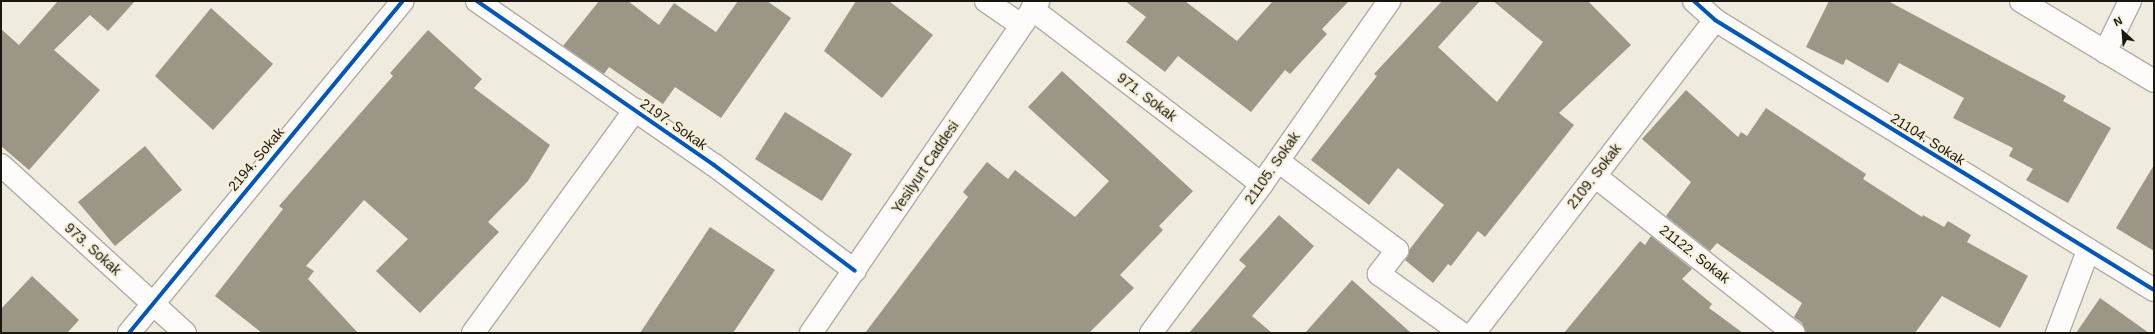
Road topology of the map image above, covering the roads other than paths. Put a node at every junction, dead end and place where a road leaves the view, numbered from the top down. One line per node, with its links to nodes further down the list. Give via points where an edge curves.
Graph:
1 (403, 1): 20 (street, 2194. Sokak)
2 (477, 1): 12 (street, 2197. Sokak)
3 (986, 1): 8 (street, 971. Sokak)
4 (1389, 1): 13 (street, 21105. Sokak)
5 (1694, 1): 9 (street, 21104. Sokak)
6 (2021, 1): 10 (street)
7 (2130, 1): 10 (street)
8 (1030, 12): 16 (street, 971. Sokak); 18 (street, Yesilyurt Caddesi)
9 (1715, 20): 15 (street, 2109. Sokak); 17 (street, 21104. Sokak)
10 (2106, 52): 11 (street)
11 (2154, 81)
12 (635, 110): 18 (street, 2197. Sokak, via 714,165); 23 (street)
13 (1278, 161): 16 (street, 21105. Sokak); 26 (street, via 1397,250 1379,274)
14 (1, 165): 20 (street, 973. Sokak)
15 (1595, 176): 27 (street, 2109. Sokak); 28 (street, 21122. Sokak)
16 (1262, 184): 25 (street, 21105. Sokak)
17 (2088, 251): 19 (street, 21104. Sokak); 29 (street)
18 (855, 271): 24 (street, Yesilyurt Caddesi)
19 (2154, 290)
20 (151, 303): 21 (street, 2194. Sokak); 22 (street, 973. Sokak)
21 (129, 333)
22 (185, 333)
23 (473, 333)
24 (811, 333)
25 (1151, 333)
26 (1461, 333)
27 (1474, 333)
28 (1794, 333)
29 (2057, 333)

